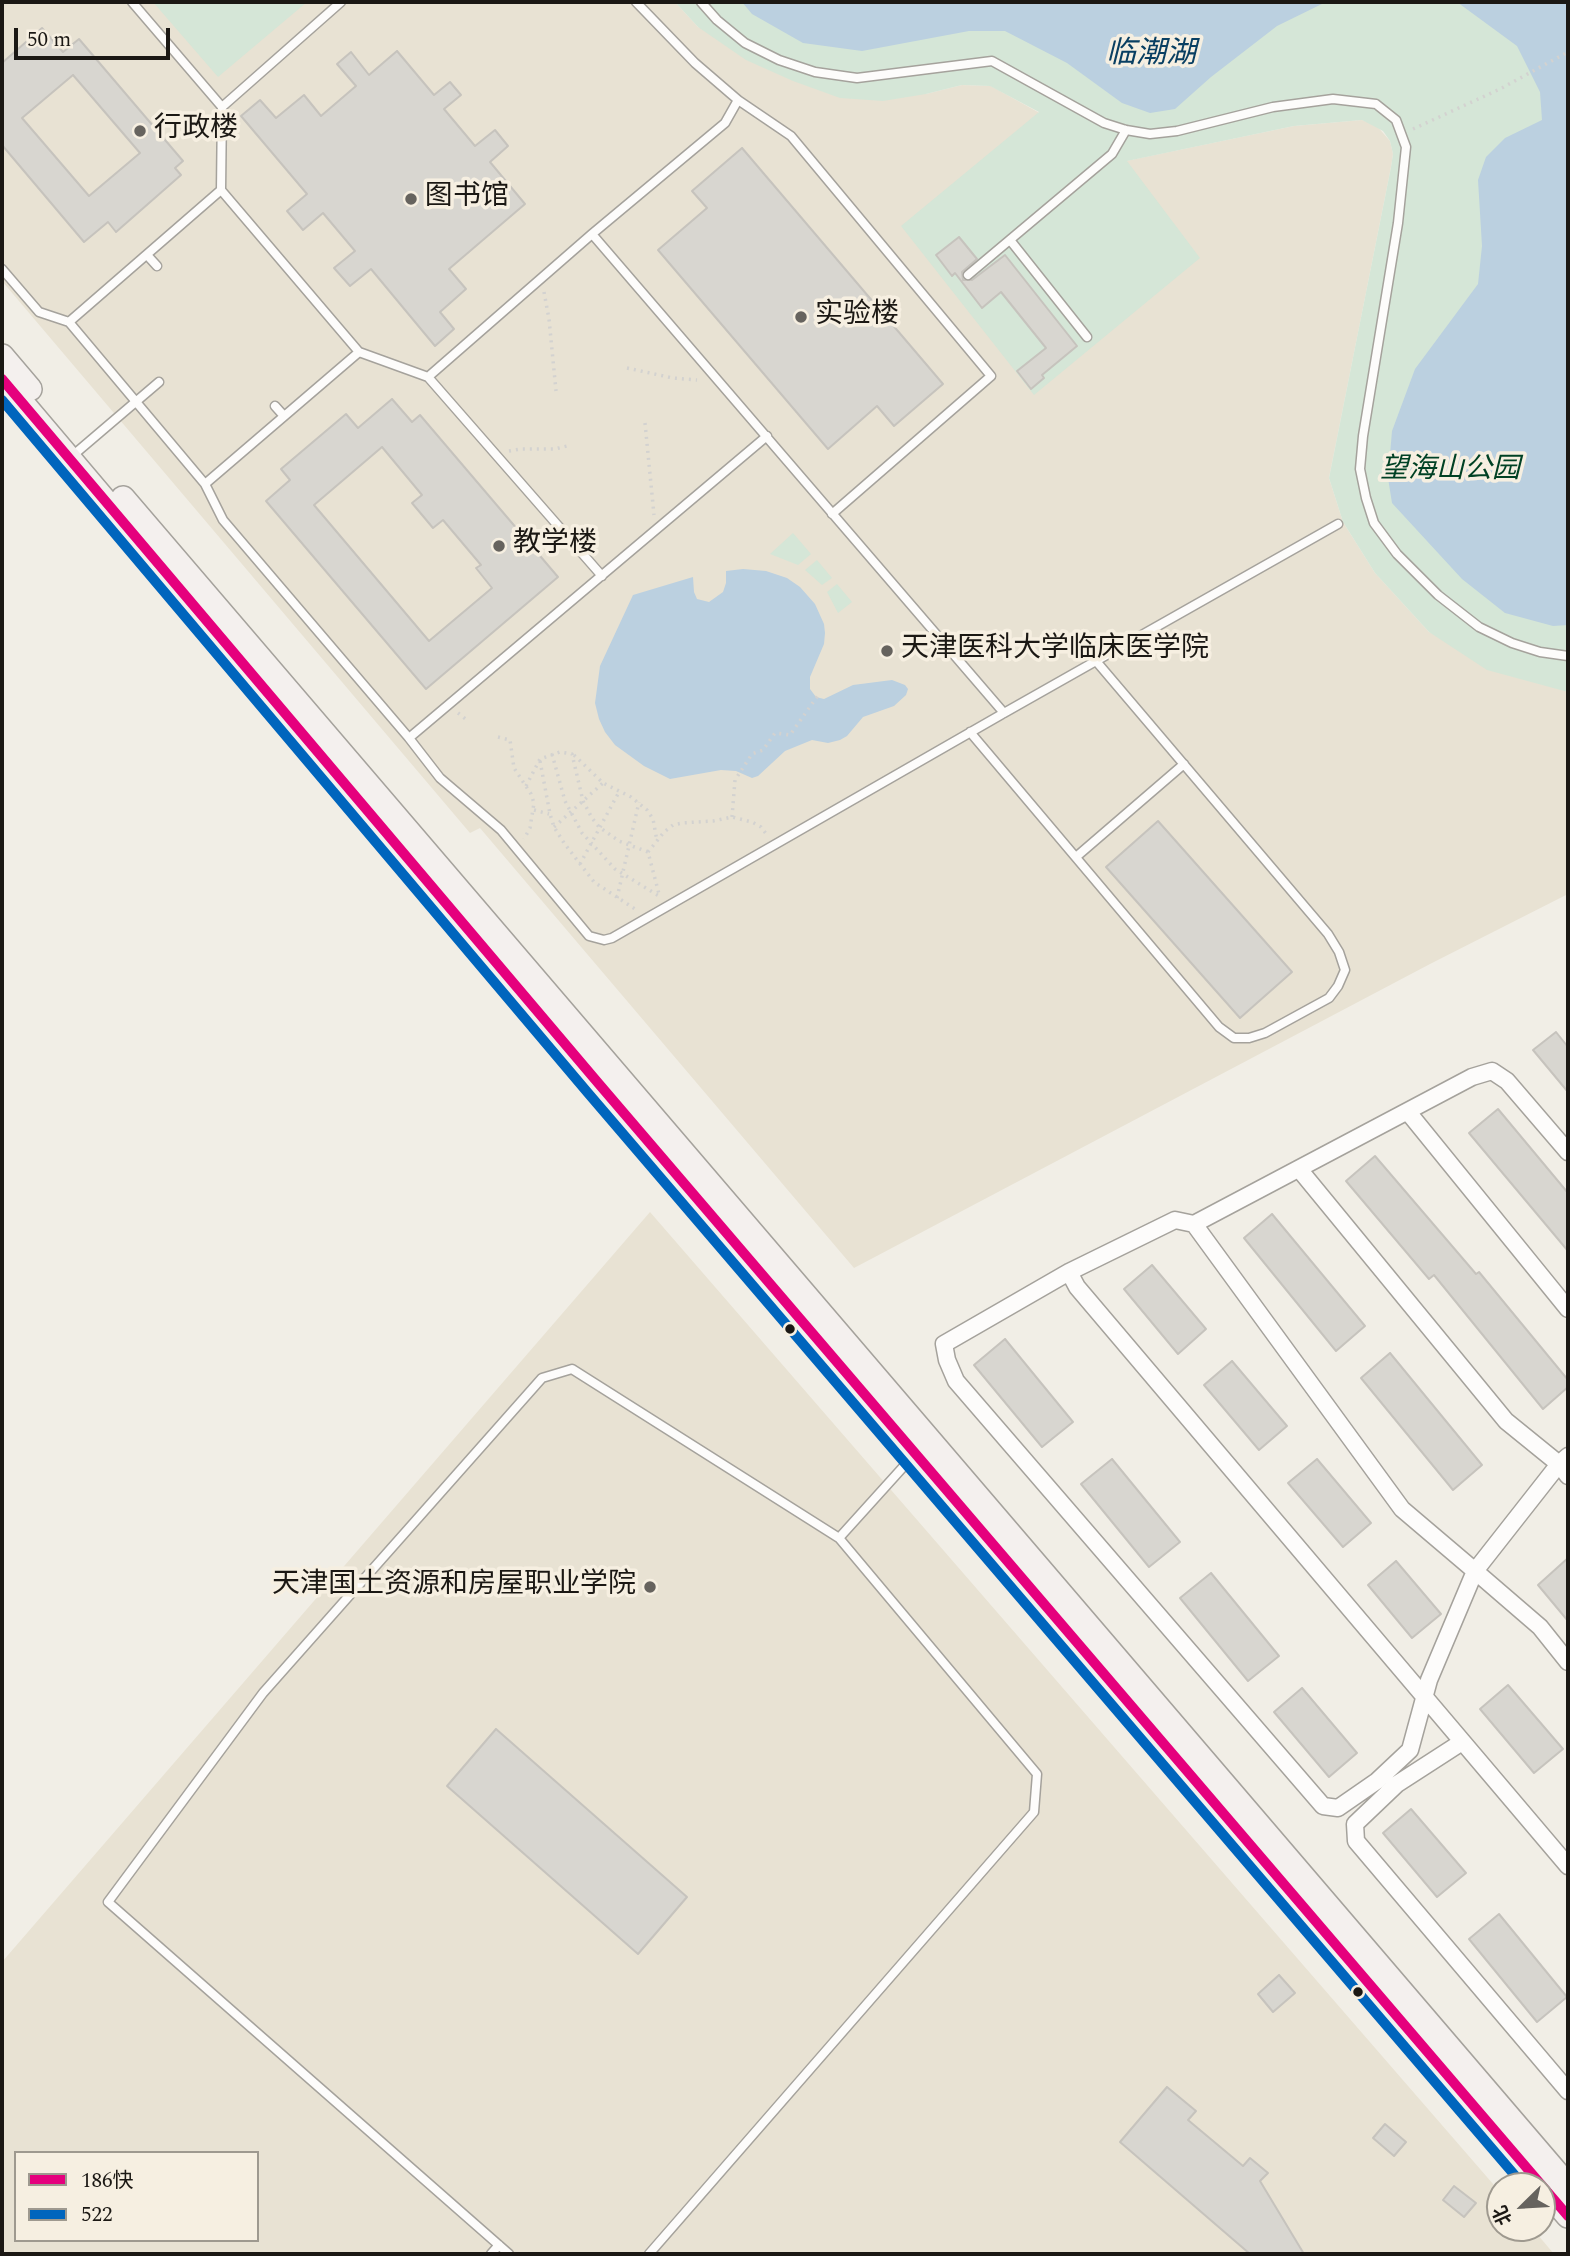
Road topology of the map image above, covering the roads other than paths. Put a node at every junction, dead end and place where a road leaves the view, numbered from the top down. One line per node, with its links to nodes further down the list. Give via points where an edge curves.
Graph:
1 (132, 2): 6 (lane)
2 (341, 2): 6 (lane)
3 (636, 2): 5 (lane)
4 (701, 2): 7 (lane, via 745,43 815,72 857,78 992,61 1104,123)
5 (738, 100): 9 (lane, via 725,123); 28 (lane, via 792,136 991,376)
6 (222, 107): 8 (lane)
7 (1126, 130): 10 (lane, via 1112,154); 31 (lane, via 1150,134 1177,131 1273,107 1333,99 1376,104 1396,120 1406,148 1360,469 1374,523 1438,595 1479,627 1512,643)
8 (221, 190): 11 (lane); 17 (lane)
9 (592, 234): 19 (lane); 25 (lane)
10 (1010, 240): 14 (lane); 16 (lane)
11 (147, 255): 12 (lane); 15 (lane)
12 (157, 267)
13 (2, 268): 15 (lane, via 38,312)
14 (968, 275)
15 (69, 322): 22 (lane)
16 (1087, 337)
17 (359, 352): 19 (lane); 24 (lane)
18 (2, 356): 26 (street)
19 (428, 377): 30 (lane)
20 (2, 379): 26 (street)
21 (159, 382): 22 (lane)
22 (136, 401): 26 (lane); 27 (lane)
23 (275, 406): 24 (lane)
24 (285, 416): 27 (lane)
25 (767, 436): 28 (lane); 30 (lane)
26 (75, 454): 44 (street, via 599,1084); 53 (street)
27 (205, 484): 35 (lane, via 223,520)
28 (832, 514): 33 (lane)
29 (1338, 524): 32 (lane)
30 (602, 576): 35 (lane)
31 (1568, 656)
32 (1096, 661): 33 (lane); 36 (lane)
33 (1004, 713): 34 (lane)
34 (970, 732): 35 (lane, via 612,939 589,936 516,848 440,778); 37 (lane)
35 (409, 738)
36 (1184, 764): 37 (lane); 37 (lane, via 1339,951 1345,970 1329,998 1265,1033 1234,1038 1219,1027)
37 (1076, 857)
38 (1408, 1112): 39 (street, via 1492,1071 1507,1081); 40 (street); 43 (street)
39 (1568, 1152)
40 (1299, 1169): 41 (street); 45 (street, via 1506,1421)
41 (1194, 1224): 42 (street, via 1175,1220); 47 (street, via 1402,1509)
42 (1069, 1272): 49 (street); 49 (street, via 944,1344 956,1381 1323,1806 1338,1808 1410,1750)
43 (1568, 1309)
44 (916, 1453): 46 (lane); 54 (street)
45 (1565, 1465): 47 (street)
46 (839, 1538): 55 (lane, via 572,1369 542,1378 263,1693 108,1902); 58 (lane, via 1037,1774 1034,1812)
47 (1475, 1571): 48 (street, via 1540,1627); 49 (street)
48 (1568, 1662)
49 (1424, 1698): 50 (street)
50 (1462, 1742): 51 (street); 52 (street, via 1397,1784 1355,1824 1356,1841)
51 (1568, 1866)
52 (1568, 2091)
53 (1568, 2186)
54 (1568, 2216)
55 (499, 2245): 56 (lane); 57 (lane)
56 (491, 2254)
57 (509, 2254)
58 (649, 2254)

